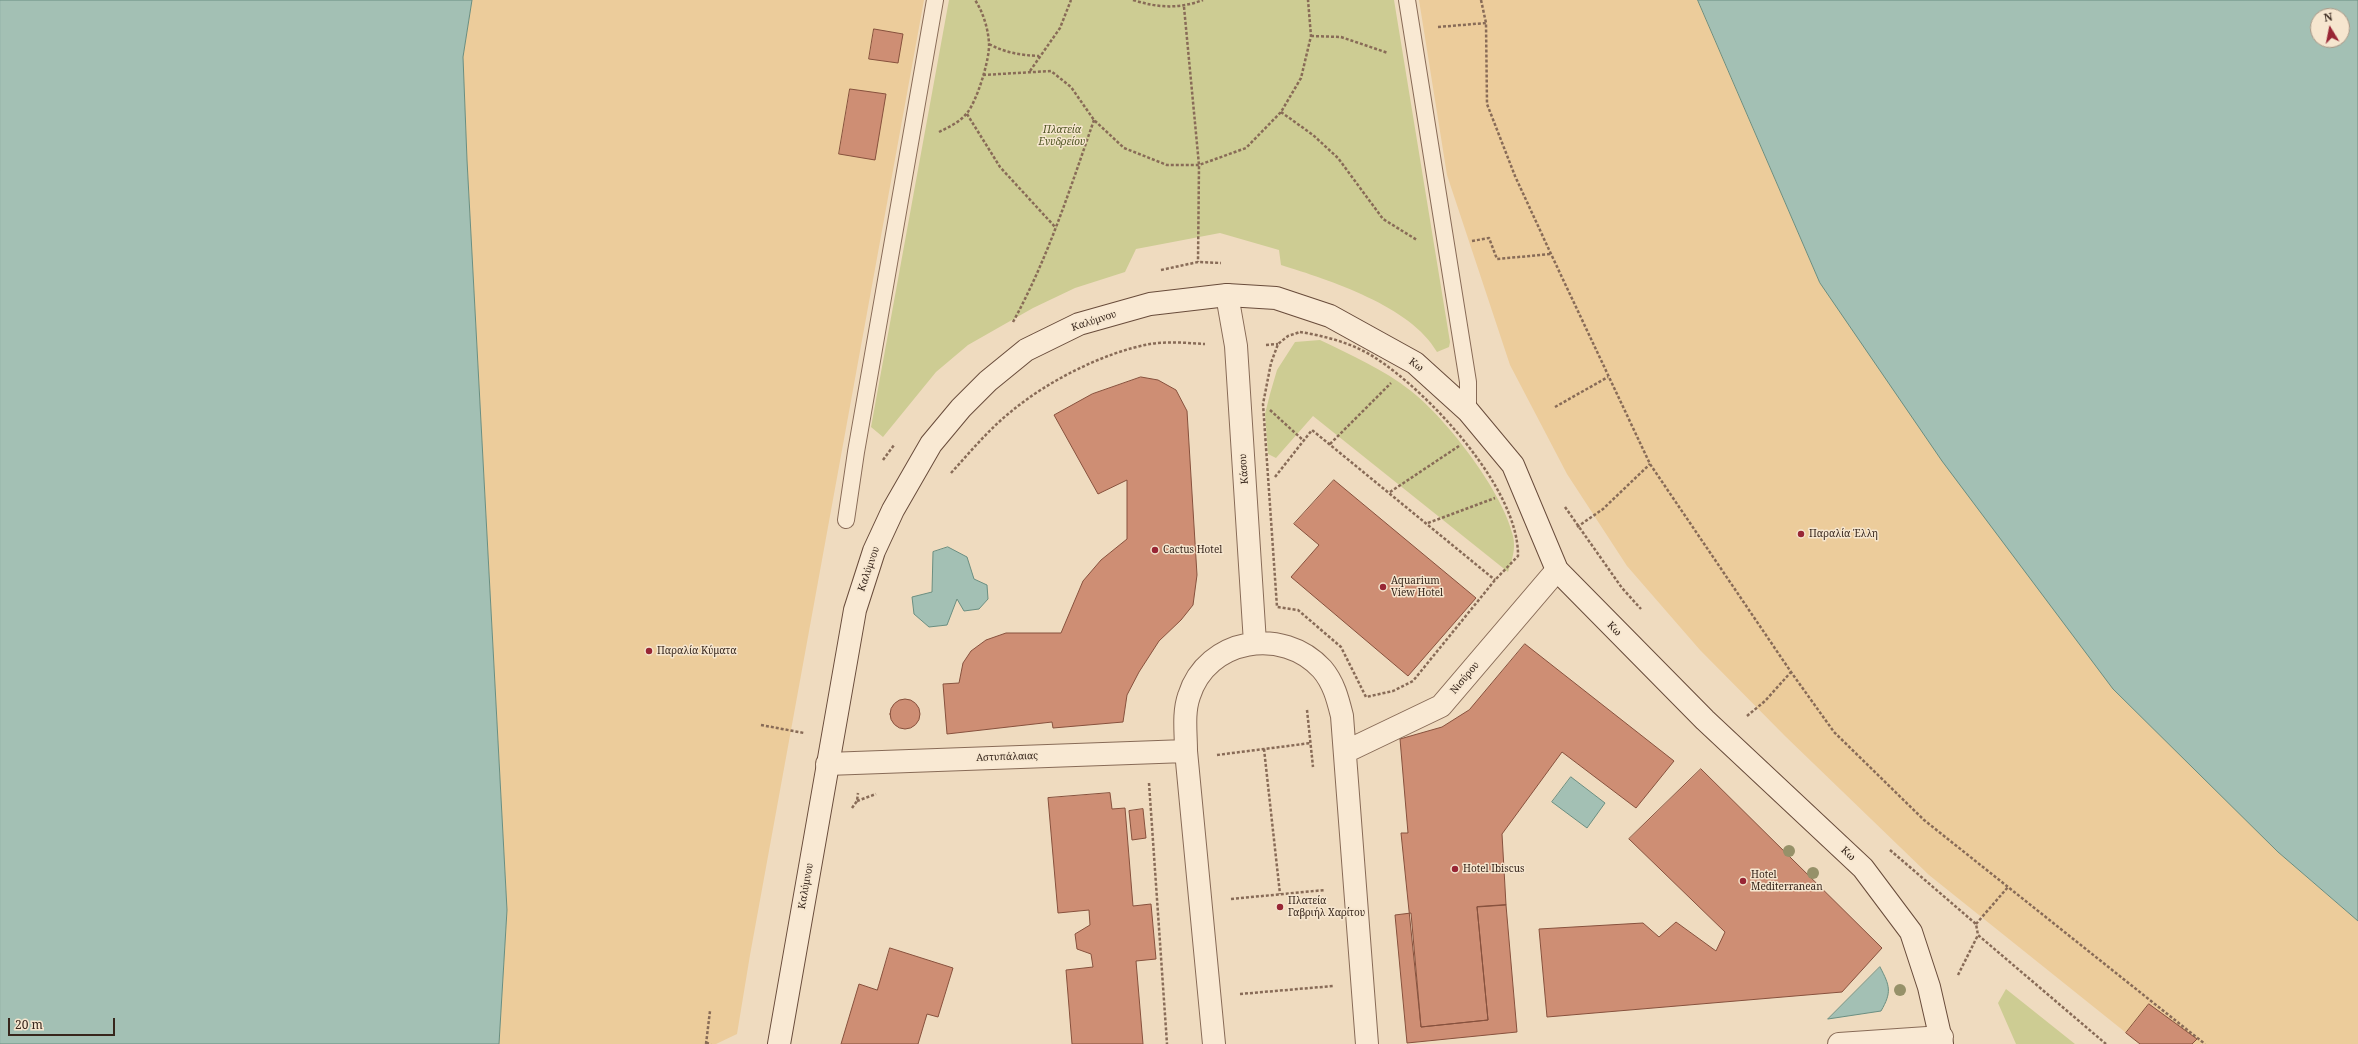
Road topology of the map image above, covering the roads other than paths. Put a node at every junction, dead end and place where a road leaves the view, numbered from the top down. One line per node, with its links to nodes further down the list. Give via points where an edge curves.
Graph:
1 (935, 0): 5 (lane)
2 (1407, 0): 4 (lane, via 1468,382)
3 (1227, 295): 4 (main road, Κω, via 1276,298 1330,316 1415,362); 7 (main road, Κάσου, via 1236,346); 10 (main road, Καλύμνου, via 1150,304 1080,324 1026,350 988,381 961,408 931,444 893,510 874,551 855,610)
4 (1468, 410): 6 (main road, Κω, via 1513,465)
5 (846, 520)
6 (1557, 570): 9 (main road, Νισύρου, via 1441,706); 11 (main road, Κω, via 1705,720 1863,868 1911,932 1929,987)
7 (1254, 643): 8 (main road, via 1242,645 1222,654 1199,676 1189,697 1185,716); 9 (main road, via 1278,643 1290,647 1313,660 1322,669 1335,691 1342,716)
8 (1186, 751): 10 (main road, Αστυπάλαιας); 13 (main road)
9 (1345, 752): 14 (main road)
10 (827, 764): 12 (main road, Καλύμνου)
11 (1942, 1040): 15 (main road)
12 (779, 1044)
13 (1214, 1044)
14 (1367, 1044)
15 (1839, 1044)

